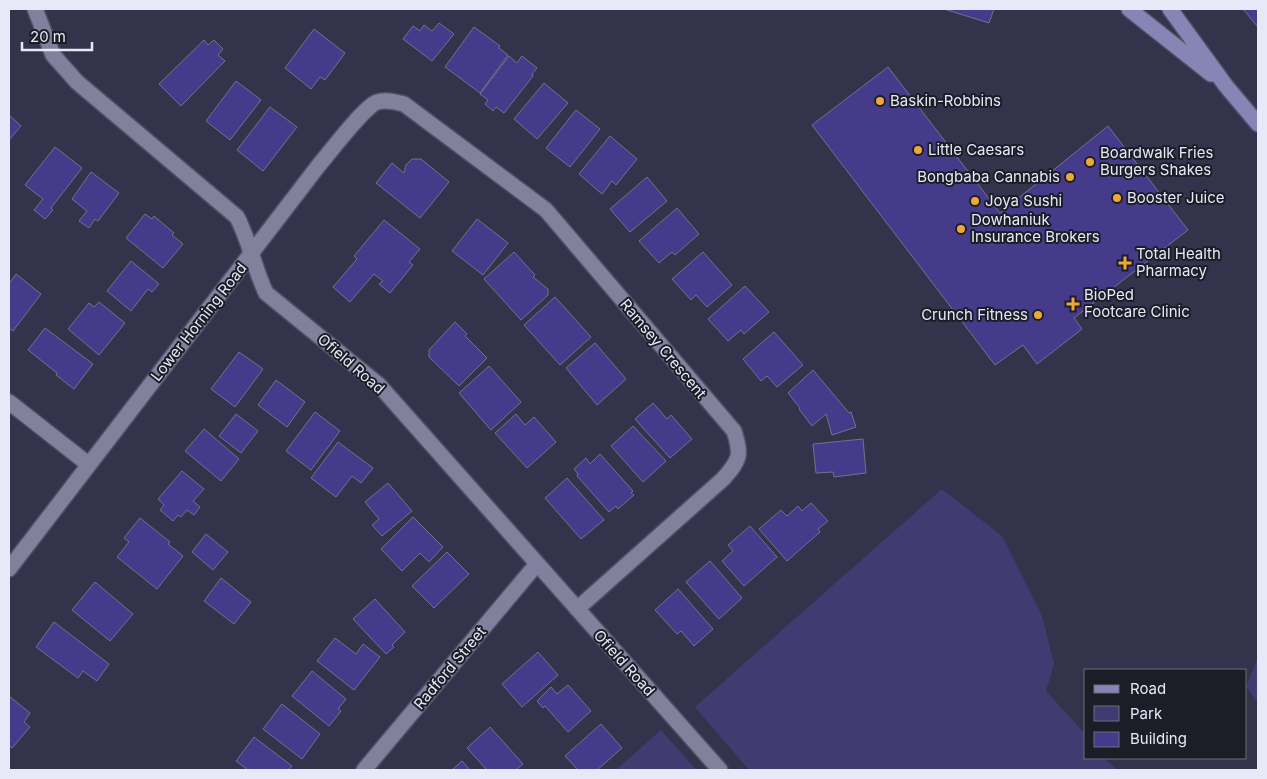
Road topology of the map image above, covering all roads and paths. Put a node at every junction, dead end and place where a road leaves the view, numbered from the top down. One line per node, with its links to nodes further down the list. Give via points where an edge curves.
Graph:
1 (35, 9): 7 (street, Ofield Road, via 53,55 76,82 237,217)
2 (1130, 9): 4 (main road)
3 (1170, 9): 4 (main road)
4 (1226, 86): 6 (main road)
5 (404, 104): 7 (street, Lower Horning Road, via 389,100 376,103 353,125); 12 (street, Ramsey Crescent, via 546,210 734,431 740,449 737,464 724,479)
6 (1258, 124)
7 (253, 253): 9 (street, Lower Horning Road); 10 (street, Ofield Road, via 257,275 266,293 378,385)
8 (9, 402): 9 (street)
9 (88, 464): 11 (street, Lower Horning Road)
10 (536, 565): 12 (street, Ofield Road); 13 (street, Radford Street)
11 (9, 569)
12 (577, 610): 14 (street, Ofield Road)
13 (364, 770)
14 (720, 770)

